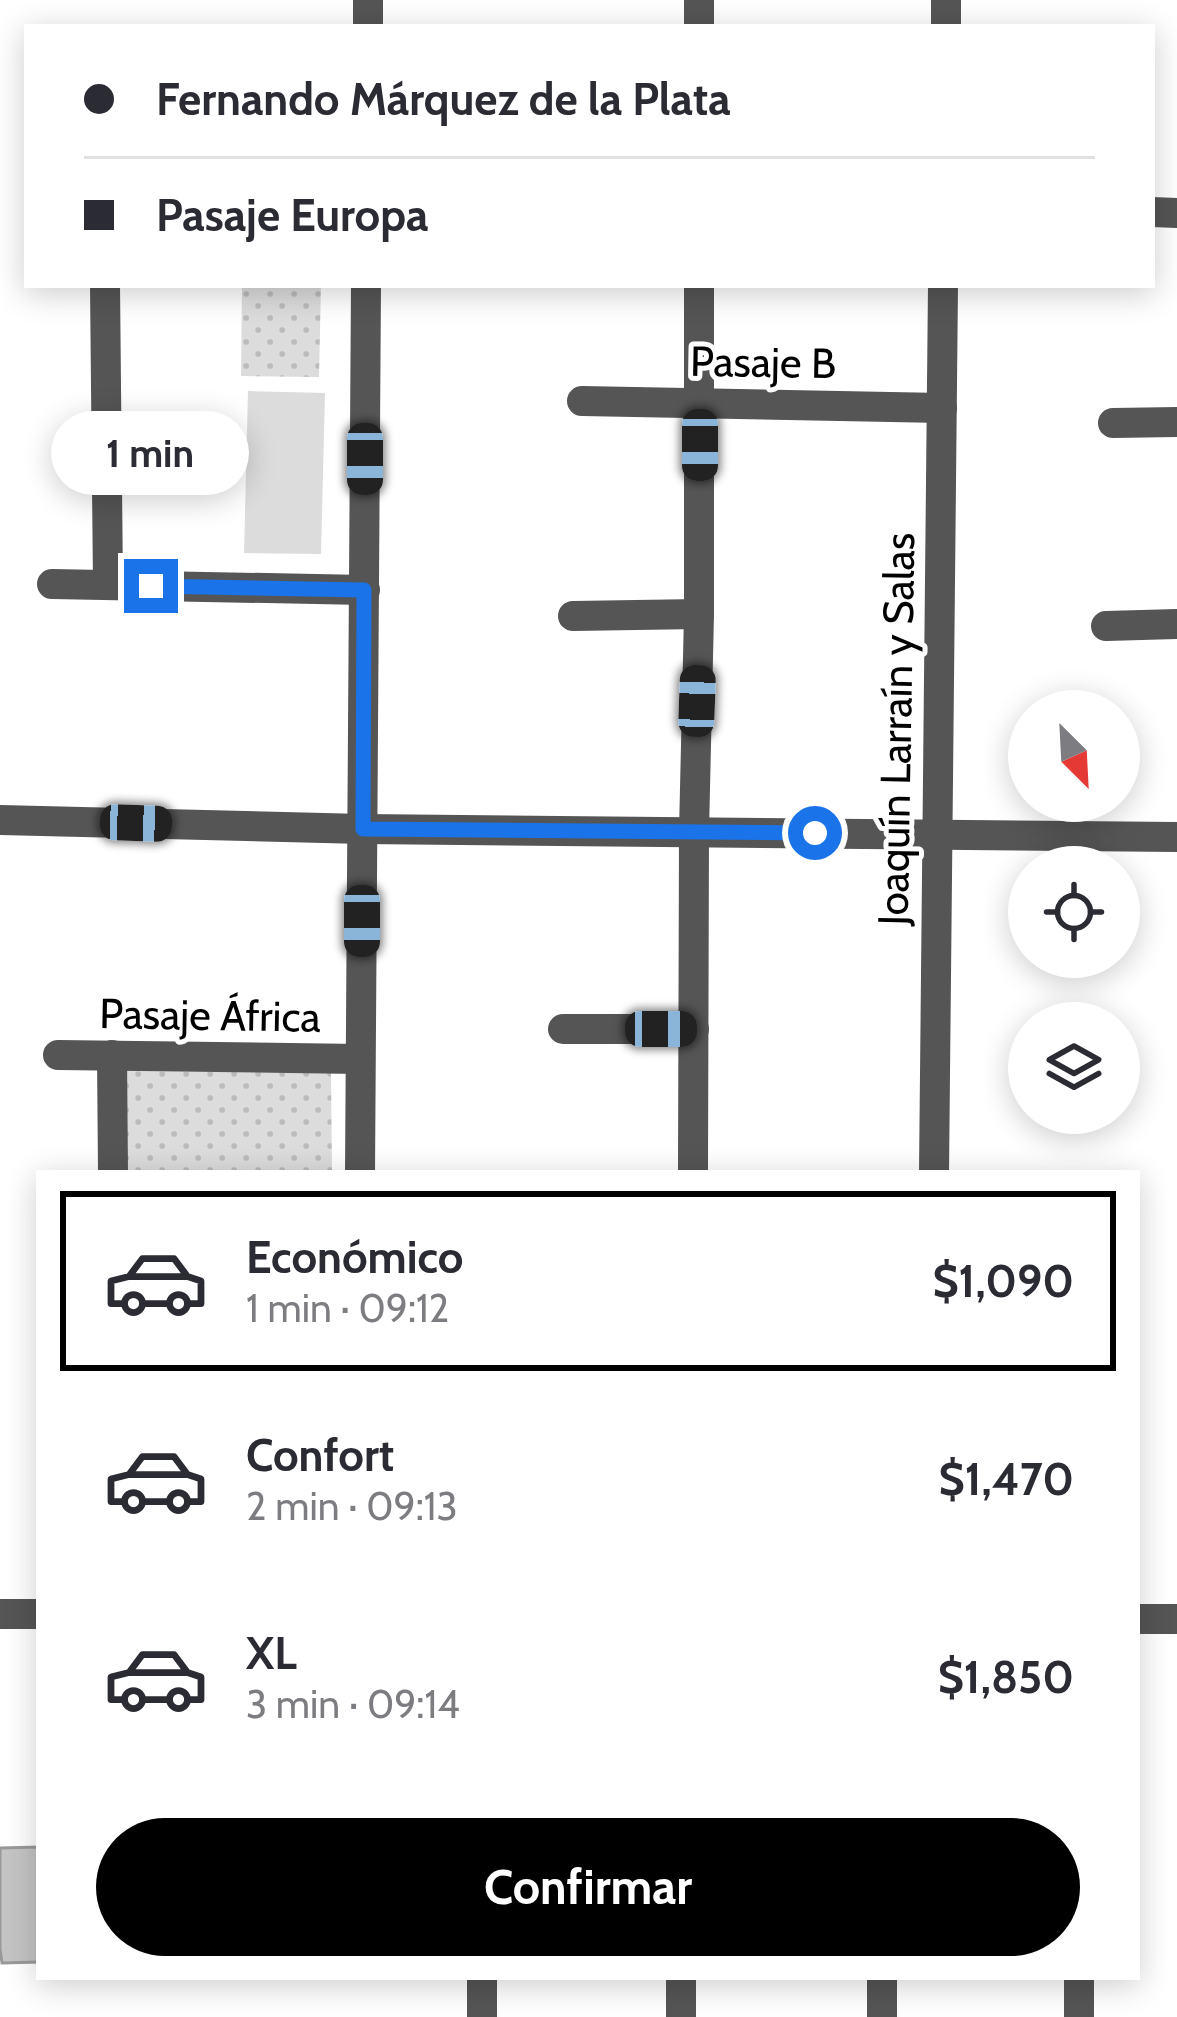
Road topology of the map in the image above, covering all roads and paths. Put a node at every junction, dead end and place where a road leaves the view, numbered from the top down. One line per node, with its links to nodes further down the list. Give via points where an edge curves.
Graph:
1 (105, 288): 11 (street)
2 (367, 288): 12 (street)
3 (699, 288): 6 (street)
4 (943, 288): 7 (street, Joaquín Larraín y Salas)
5 (582, 401): 6 (street, Pasaje B)
6 (700, 402): 7 (street, Pasaje B); 13 (street)
7 (942, 409): 20 (street, Joaquín Larraín y Salas)
8 (1177, 422): 9 (street)
9 (1113, 423)
10 (52, 584): 11 (street)
11 (108, 585): 12 (street)
12 (364, 590): 18 (street)
13 (699, 614): 14 (street); 19 (street)
14 (573, 616)
15 (1177, 624): 16 (street)
16 (1106, 626)
17 (0, 820): 18 (street)
18 (363, 829): 19 (street); 26 (street)
19 (694, 832): 20 (street); 23 (street)
20 (937, 834): 21 (street); 30 (street, Joaquín Larraín y Salas)
21 (1177, 836)
22 (563, 1029): 23 (street)
23 (694, 1029): 29 (street)
24 (58, 1054): 25 (street, Pasaje África)
25 (112, 1055): 26 (street, Pasaje África); 27 (street)
26 (360, 1059): 28 (street)
27 (113, 1170)
28 (360, 1170)
29 (693, 1170)
30 (934, 1170)
31 (0, 1614): 32 (street)
32 (36, 1614)
33 (1140, 1619): 34 (street)
34 (1177, 1619)
35 (482, 1980): 39 (street)
36 (681, 1980): 40 (street)
37 (882, 1980): 41 (street)
38 (1079, 1980): 42 (street)
39 (482, 2017)
40 (681, 2017)
41 (881, 2017)
42 (1079, 2017)

